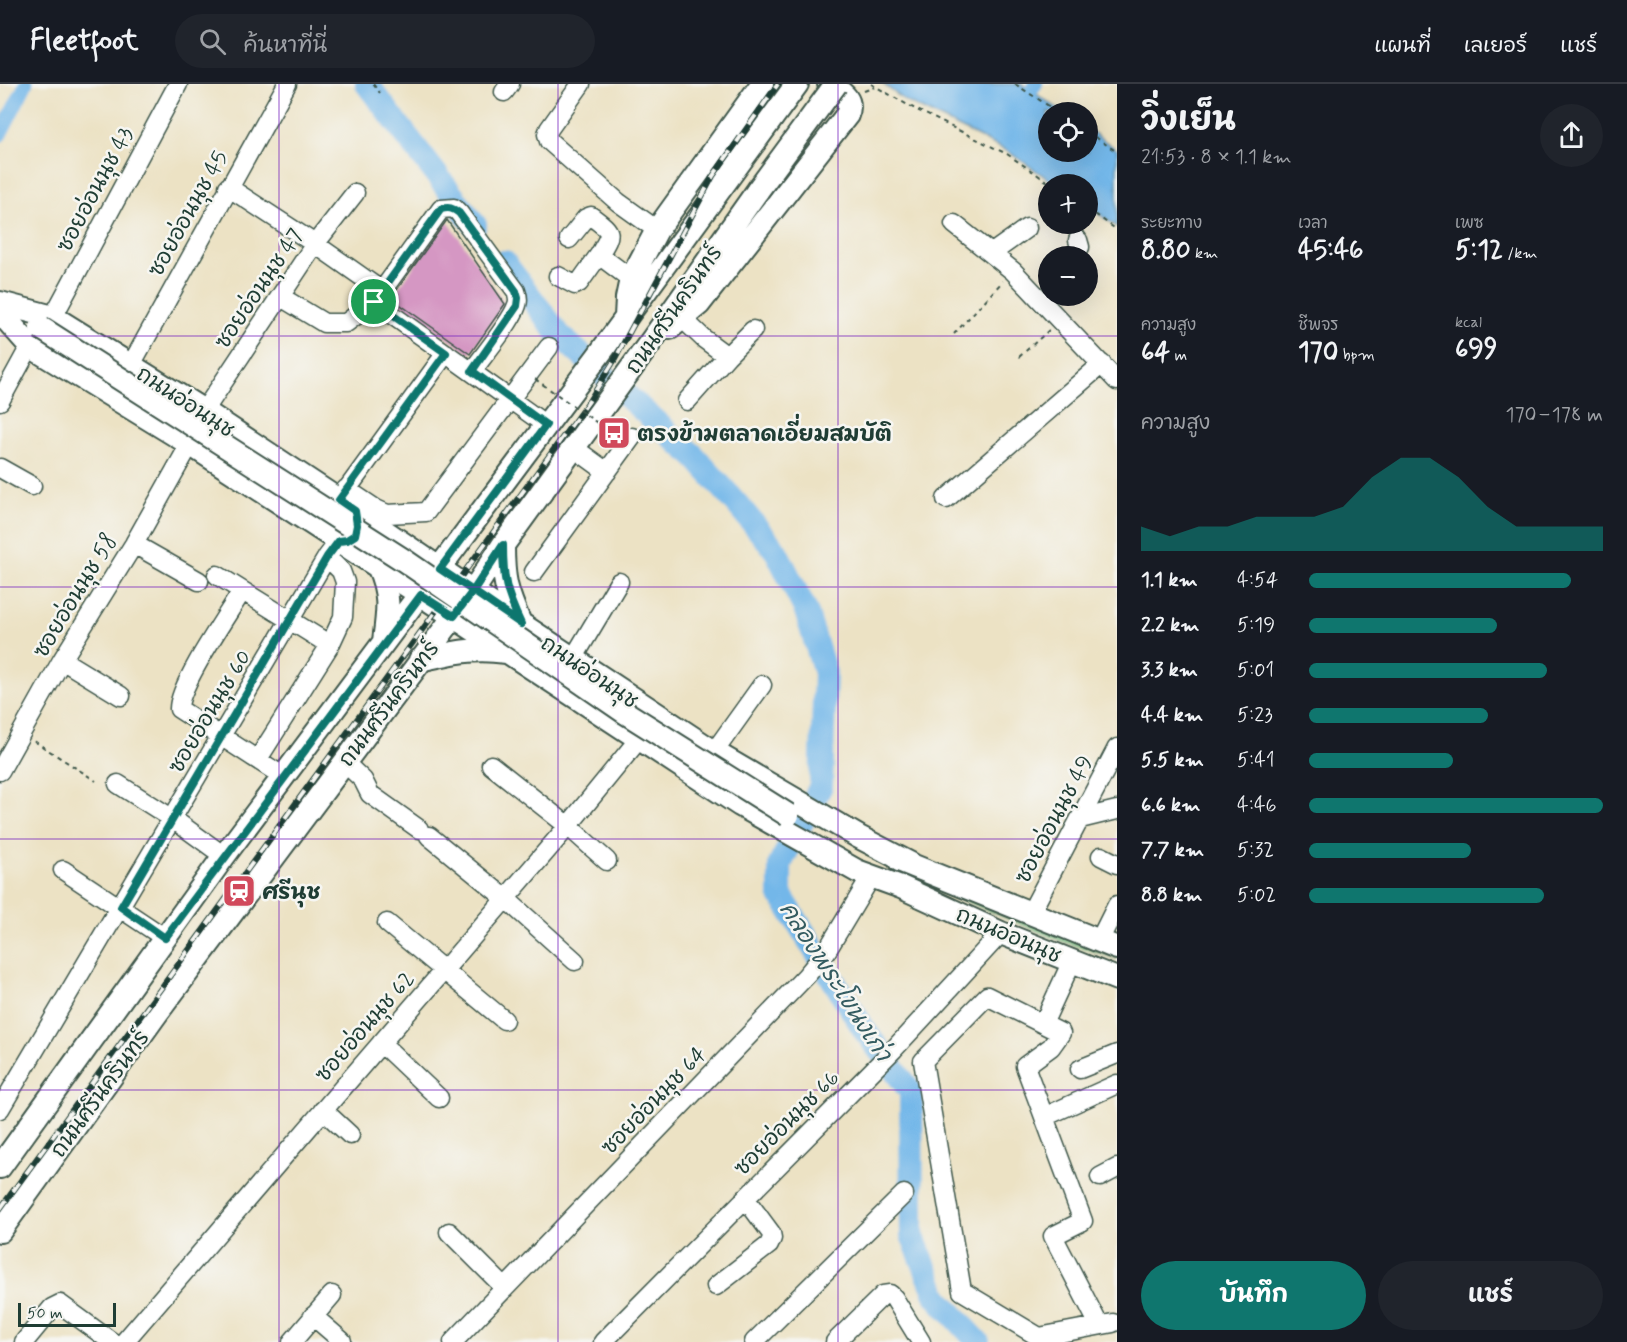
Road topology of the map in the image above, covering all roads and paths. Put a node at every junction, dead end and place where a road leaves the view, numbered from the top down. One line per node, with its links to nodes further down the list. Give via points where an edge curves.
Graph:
1 (178, 84): 39 (street, ซอยอ่อนนุช 43)
2 (287, 84): 16 (street, ซอยอ่อนนุช 45)
3 (373, 84): 11 (path)
4 (581, 84): 21 (street, via 549,129 549,141 618,202)
5 (762, 84): 21 (main road)
6 (797, 84): 36 (main road, ถนนศรีนครินทร์)
7 (829, 84): 37 (main road, via 846,96 850,103 847,115 699,304)
8 (836, 84): 42 (main road, ถนนศรีนครินทร์, bridge)
9 (871, 84): 15 (path, via 1007,154)
10 (1015, 84): 12 (path)
11 (380, 93)
12 (1043, 102)
13 (1098, 139): 14 (path)
14 (1117, 152)
15 (1038, 175)
16 (228, 188): 24 (street); 48 (street, ซอยอ่อนนุช 45)
17 (355, 193): 24 (street, ซอยอ่อนนุช 47)
18 (1098, 216): 22 (path)
19 (954, 224): 25 (street)
20 (1027, 228): 25 (street)
21 (657, 230): 29 (main road)
22 (1117, 230)
23 (569, 239): 26 (street, via 591,216 609,232)
24 (315, 244): 31 (street, ซอยอ่อนนุช 47); 32 (street)
25 (992, 253): 27 (street)
26 (600, 255): 28 (street, via 579,283 571,284); 29 (street)
27 (1013, 271): 30 (street); 41 (path)
28 (558, 276)
29 (631, 279): 36 (main road)
30 (1038, 286)
31 (281, 297): 32 (street, via 324,323 346,322); 55 (street, ซอยอ่อนนุช 47)
32 (378, 297): 44 (street); 49 (street, via 441,209 454,208 518,298 509,320)
33 (0, 304): 39 (main road, ถนนอ่อนนุช)
34 (1052, 306): 38 (street)
35 (0, 312): 39 (main road, ถนนอ่อนนุช)
36 (626, 319): 56 (main road, ถนนศรีนครินทร์)
37 (683, 319): 42 (main road); 45 (street)
38 (1060, 320): 46 (path); 47 (street)
39 (41, 330): 48 (main road, ถนนอ่อนนุช); 53 (street, ซอยอ่อนนุช 43); 58 (main road, ถนนอ่อนนุช); 107 (main road, ถนนอ่อนนุช, bridge, via 405,561 706,765)
40 (753, 330): 45 (street)
41 (954, 334)
42 (652, 340): 59 (main road, ถนนศรีนครินทร์)
43 (549, 347): 52 (street)
44 (446, 353): 49 (street); 64 (street)
45 (727, 356): 54 (street)
46 (1019, 357)
47 (1102, 364): 51 (street); 63 (street)
48 (130, 365): 55 (main road, ถนนอ่อนนุช)
49 (472, 371): 52 (street)
50 (535, 379): 57 (path, bridge)
51 (1117, 381)
52 (510, 399): 56 (street); 64 (street, via 426,512 393,515)
53 (0, 401)
54 (687, 401)
55 (204, 411): 64 (main road, ถนนอ่อนนุช)
56 (546, 425): 65 (main road, ถนนศรีนครินทร์)
57 (628, 439): 61 (street)
58 (190, 444): 67 (street, ซอยอ่อนนุช 58); 69 (main road, ถนนอ่อนนุช)
59 (574, 448): 61 (street); 68 (main road, ถนนศรีนครินทร์)
60 (0, 468): 62 (street)
61 (607, 472): 72 (street)
62 (32, 486)
63 (946, 499)
64 (347, 500): 66 (main road, ถนนอ่อนนุช); 69 (main road, via 357,525 355,535)
65 (475, 522): 66 (main road, via 443,544 428,549); 71 (main road, ถนนศรีนครินทร์)
66 (398, 540): 71 (main road, ถนนอ่อนนุช)
67 (134, 544): 74 (street); 86 (street, ซอยอ่อนนุช 58)
68 (503, 545): 77 (main road, ถนนศรีนครินทร์); 81 (main road, via 503,577)
69 (333, 549): 70 (main road, ถนนอ่อนนุช); 80 (street, ซอยอ่อนนุช 60); 83 (street, via 345,582 345,596 343,617)
70 (378, 566): 78 (main road, ถนนอ่อนนุช); 82 (main road, via 386,582 389,607)
71 (440, 569): 77 (main road, ถนนอ่อนนุช); 78 (main road, ถนนศรีนครินทร์)
72 (534, 572)
73 (217, 575): 76 (street)
74 (199, 581)
75 (620, 582): 85 (street)
76 (242, 591): 80 (street); 92 (street, via 179,701 179,709)
77 (473, 591): 79 (main road, ถนนศรีนครินทร์); 81 (main road, ถนนอ่อนนุช)
78 (421, 595): 79 (main road, ถนนอ่อนนุช); 82 (main road, ถนนศรีนครินทร์)
79 (454, 616): 84 (main road, ถนนอ่อนนุช); 87 (main road, ถนนศรีนครินทร์)
80 (292, 620): 83 (street); 92 (street, ซอยอ่อนนุช 60)
81 (521, 624): 85 (main road, ถนนอ่อนนุช)
82 (384, 643): 100 (main road, ถนนศรีนครินทร์)
83 (330, 645): 96 (street)
84 (506, 652): 87 (main road, via 484,648); 88 (main road, ถนนอ่อนนุช)
85 (568, 656): 88 (main road, via 550,654 543,659); 95 (main road, ถนนอ่อนนุช)
86 (62, 660): 90 (street); 91 (street, ซอยอ่อนนุช 58)
87 (420, 660): 97 (main road, ถนนศรีนครินทร์)
88 (547, 679): 93 (main road, ถนนอ่อนนุช)
89 (762, 685): 95 (street)
90 (121, 696)
91 (21, 733): 99 (street, ซอยอ่อนนุช 58); 101 (path)
92 (222, 737): 96 (street); 104 (street, ซอยอ่อนนุช 60)
93 (639, 739): 106 (street, ซอยอ่อนนุช 62); 112 (main road, ถนนอ่อนนุช, via 740,804)
94 (1117, 749): 105 (street, ซอยอ่อนนุช 49)
95 (714, 752): 110 (main road, ถนนอ่อนนุช)
96 (258, 759): 100 (street)
97 (344, 762): 114 (street, via 363,780 370,794); 142 (main road, ถนนศรีนครินทร์)
98 (491, 765): 106 (street)
99 (0, 771)
100 (284, 777): 108 (main road, ถนนศรีนครินทร์)
101 (96, 781)
102 (118, 784): 104 (street)
103 (1117, 810): 105 (street)
104 (173, 819): 108 (street); 116 (street, ซอยอ่อนนุช 60)
105 (1080, 819): 117 (street, ซอยอ่อนนุช 49)
106 (568, 826): 109 (street); 114 (street, ซอยอ่อนนุช 62)
107 (829, 839): 110 (main road, ถนนอ่อนนุช); 113 (main road, ถนนอ่อนนุช)
108 (224, 856): 120 (main road, ถนนศรีนครินทร์)
109 (607, 861)
110 (911, 864): 117 (main road, ถนนอ่อนนุช)
111 (63, 870): 116 (street)
112 (871, 877): 113 (main road, ถนนอ่อนนุช); 145 (street, ซอยอ่อนนุช 64, via 826,952 806,976)
113 (901, 887): 119 (main road, ถนนอ่อนนุช)
114 (505, 898): 122 (street); 124 (street, ซอยอ่อนนุช 62)
115 (1117, 905): 121 (street)
116 (121, 907): 120 (street); 133 (street, ซอยอ่อนนุช 60)
117 (1031, 912): 121 (main road, ถนนอ่อนนุช)
118 (387, 923): 124 (street)
119 (1000, 933): 123 (main road, ถนนอ่อนนุช); 141 (street, ซอยอ่อนนุช 66, via 894,1049)
120 (165, 938): 137 (main road, ถนนศรีนครินทร์)
121 (1108, 944)
122 (575, 960)
123 (1072, 961): 125 (main road, ถนนอ่อนนุช); 127 (street)
124 (444, 970): 126 (street); 128 (street, ซอยอ่อนนุช 62)
125 (1117, 979)
126 (504, 1020)
127 (1043, 1024): 135 (street, via 1061,1033 1051,1047 1025,1066); 135 (street, via 987,996 923,1061 962,1291 1039,1337 1106,1324 1053,1236 1083,1221)
128 (381, 1043): 132 (street); 134 (street, ซอยอ่อนนุช 62)
129 (1117, 1054): 130 (street)
130 (1080, 1069)
131 (1117, 1084): 135 (street)
132 (439, 1098)
133 (0, 1109)
134 (323, 1110): 136 (street); 151 (street, ซอยอ่อนนุช 62)
135 (1044, 1117)
136 (350, 1135)
137 (0, 1167)
138 (1117, 1168): 139 (street)
139 (1100, 1176)
140 (904, 1194): 155 (street)
141 (745, 1198): 144 (street, via 772,1238 769,1245); 154 (street, ซอยอ่อนนุช 66)
142 (0, 1231)
143 (449, 1232): 145 (street)
144 (717, 1286)
145 (505, 1288): 153 (street, ซอยอ่อนนุช 64)
146 (332, 1295): 147 (street)
147 (314, 1316): 148 (street); 152 (street)
148 (342, 1341)
149 (24, 1342): 150 (street, via 52,1308 60,1304)
150 (112, 1342)
151 (124, 1342)
152 (292, 1342)
153 (453, 1342)
154 (603, 1342)
155 (754, 1342)
156 (834, 1342): 157 (street, via 883,1295 890,1294)
157 (921, 1342)

